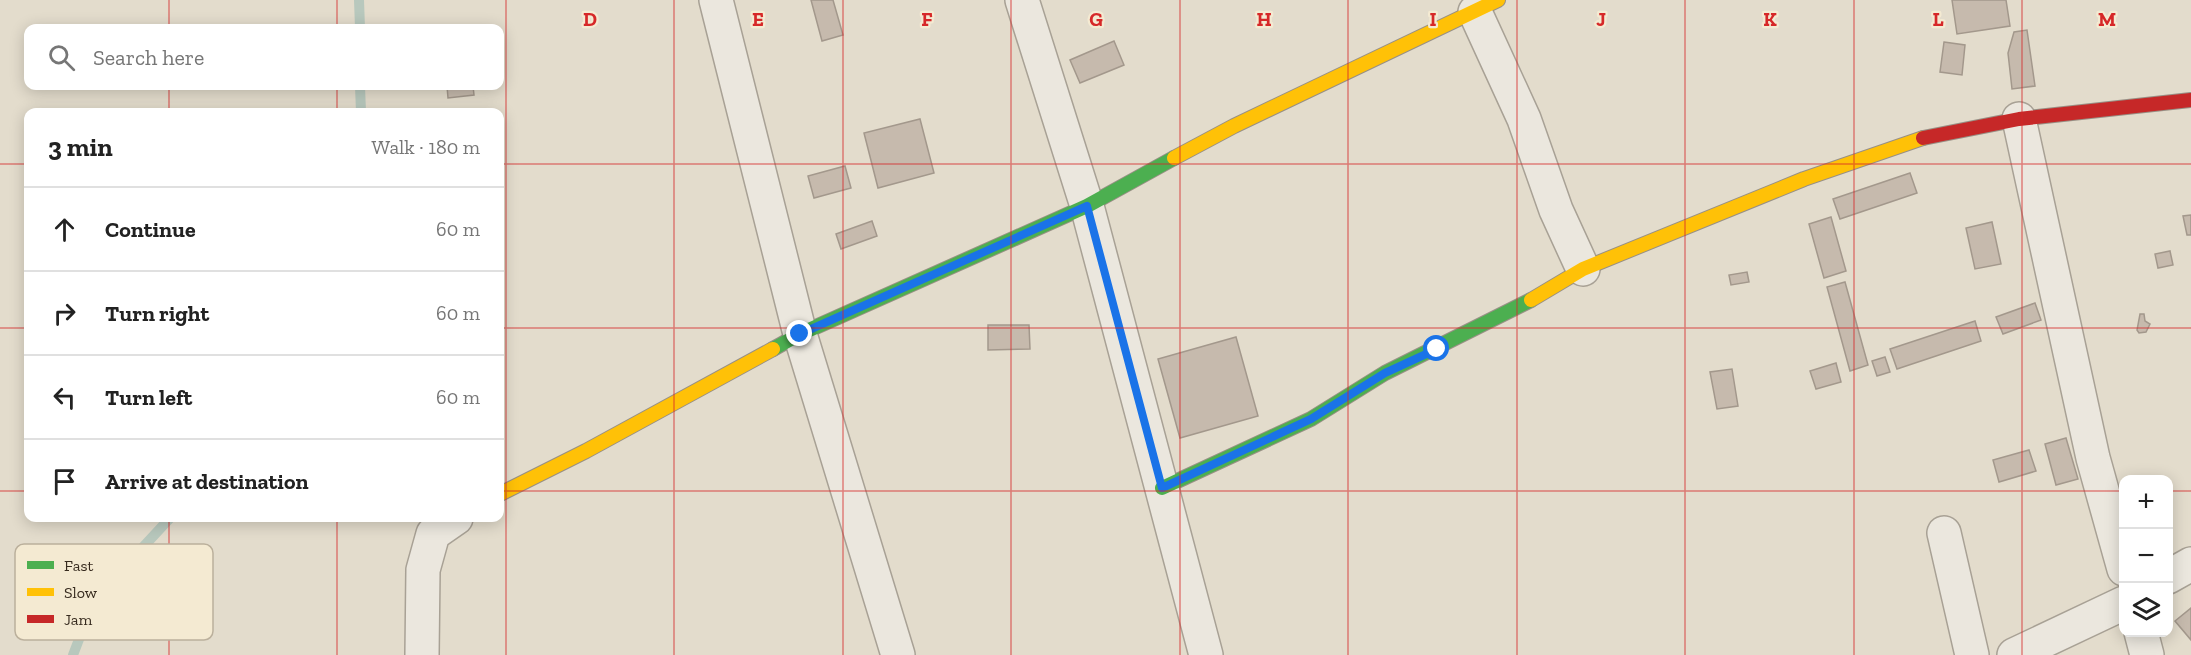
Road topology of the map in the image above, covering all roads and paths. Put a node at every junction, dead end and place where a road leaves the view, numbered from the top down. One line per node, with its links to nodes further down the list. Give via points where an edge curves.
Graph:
1 (716, 0): 8 (street)
2 (1022, 0): 6 (street)
3 (1487, 6): 6 (street, via 1234,126); 7 (street, via 1556,210)
4 (2191, 100): 5 (street)
5 (2019, 119): 7 (street, via 1916,139 1804,179); 13 (street, via 2093,458)
6 (1087, 206): 8 (street); 9 (street)
7 (1583, 269): 9 (street, via 1505,315 1385,373 1311,419)
8 (800, 334): 10 (street); 19 (street)
9 (1162, 488): 20 (street)
10 (504, 493)
11 (450, 522): 18 (street, via 433,534 423,570)
12 (1944, 533): 21 (street)
13 (2119, 551)
14 (2191, 564): 15 (street)
15 (2173, 575)
16 (2119, 605): 22 (street)
17 (2142, 637): 23 (street)
18 (422, 655)
19 (898, 655)
20 (1206, 655)
21 (1972, 655)
22 (2014, 655)
23 (2147, 655)

